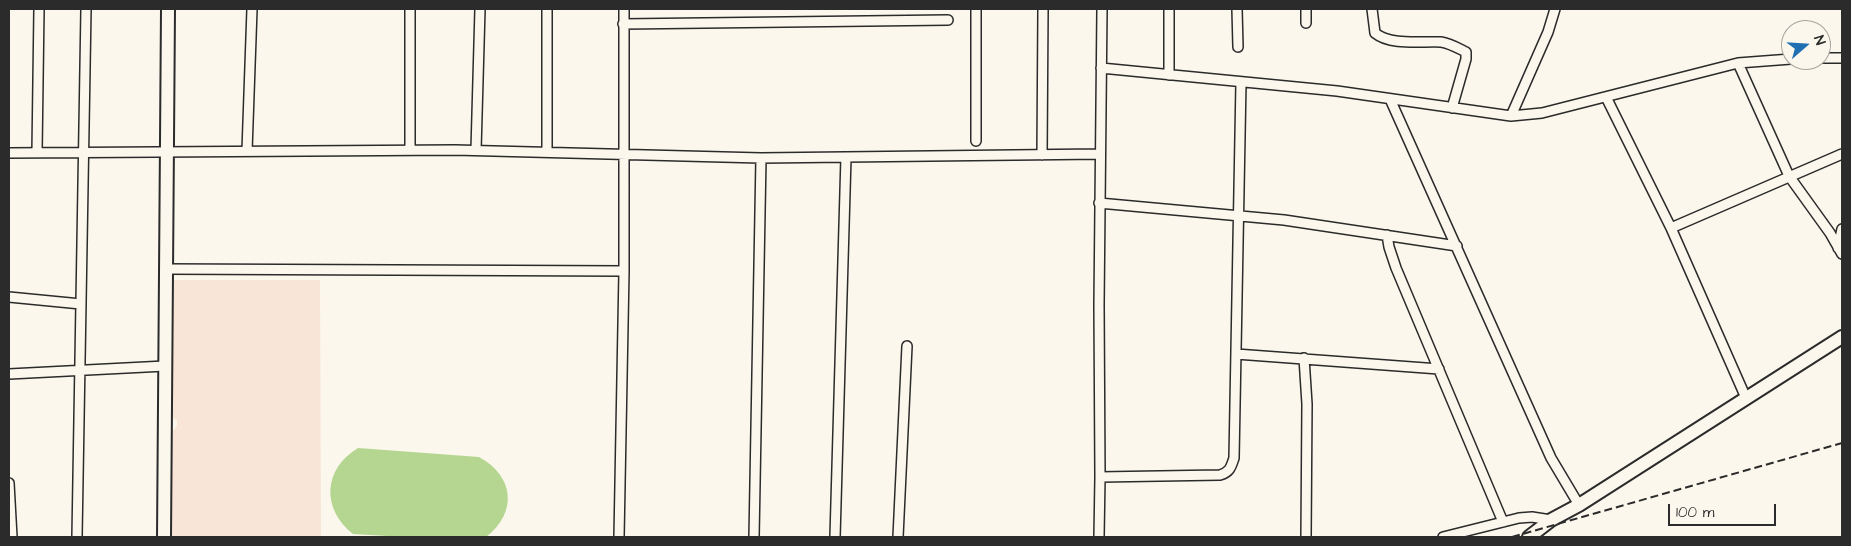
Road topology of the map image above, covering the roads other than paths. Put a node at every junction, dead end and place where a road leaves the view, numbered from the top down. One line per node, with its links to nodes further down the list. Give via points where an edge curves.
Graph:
1 (40, 9): 34 (street)
2 (86, 9): 38 (street)
3 (168, 9): 35 (main road)
4 (252, 9): 33 (street)
5 (410, 9): 31 (street)
6 (480, 9): 32 (street)
7 (547, 9): 36 (street)
8 (624, 9): 19 (street)
9 (976, 9): 30 (street)
10 (1043, 9): 42 (street)
11 (1102, 9): 23 (street)
12 (1169, 9): 24 (street)
13 (1237, 9): 20 (street)
14 (1306, 9): 18 (street)
15 (1372, 9): 28 (street, via 1375,33 1381,38 1411,43 1443,42 1466,52)
16 (1555, 9): 29 (street)
17 (948, 20): 19 (street)
18 (1306, 22)
19 (623, 24): 39 (street)
20 (1238, 47)
21 (1781, 60): 22 (street)
22 (1738, 64): 26 (street); 45 (street)
23 (1101, 68): 24 (street); 40 (street)
24 (1168, 75): 25 (street)
25 (1241, 82): 27 (street); 47 (street)
26 (1606, 97): 29 (street, via 1542,113); 48 (street)
27 (1390, 99): 28 (street); 52 (street)
28 (1452, 108): 29 (street)
29 (1511, 116)
30 (976, 141)
31 (410, 150): 32 (street); 33 (street)
32 (476, 150): 36 (street)
33 (247, 151): 35 (street)
34 (37, 152): 37 (street); 38 (street)
35 (167, 152): 38 (street); 54 (main road)
36 (547, 152): 39 (street)
37 (9, 153)
38 (84, 154): 57 (street)
39 (624, 154): 44 (street); 55 (street)
40 (1099, 154): 42 (street); 46 (street)
41 (1842, 154): 45 (street)
42 (1042, 155): 43 (street)
43 (846, 157): 44 (street); 77 (street)
44 (761, 158): 76 (street)
45 (1789, 176): 48 (street); 50 (street)
46 (1099, 203): 47 (street); 67 (street)
47 (1238, 216): 51 (street); 60 (street)
48 (1671, 228): 66 (street)
49 (1842, 230): 50 (street); 53 (street)
50 (1830, 233): 53 (street)
51 (1387, 235): 52 (street); 63 (street, via 1396,268)
52 (1457, 246): 69 (street, via 1551,458)
53 (1840, 251)
54 (165, 269): 55 (street); 62 (main road)
55 (624, 271): 75 (street)
56 (9, 297): 57 (street)
57 (81, 304): 64 (street)
58 (1842, 337): 66 (main road)
59 (907, 346): 78 (street)
60 (1236, 354): 61 (street); 67 (street, via 1234,458 1227,473)
61 (1304, 358): 63 (street); 80 (street)
62 (165, 366): 64 (street); 74 (main road)
63 (1439, 369): 71 (street)
64 (80, 370): 65 (street); 73 (street)
65 (9, 374)
66 (1746, 398): 69 (main road)
67 (1100, 477): 79 (street)
68 (9, 483): 72 (street)
69 (1579, 505): 70 (main road)
70 (1551, 520): 71 (street, via 1532,517); 82 (main road)
71 (1503, 522): 81 (street)
72 (12, 537)
73 (77, 537)
74 (164, 537)
75 (619, 537)
76 (754, 537)
77 (835, 537)
78 (898, 537)
79 (1099, 537)
80 (1306, 537)
81 (1443, 537)
82 (1529, 537)

